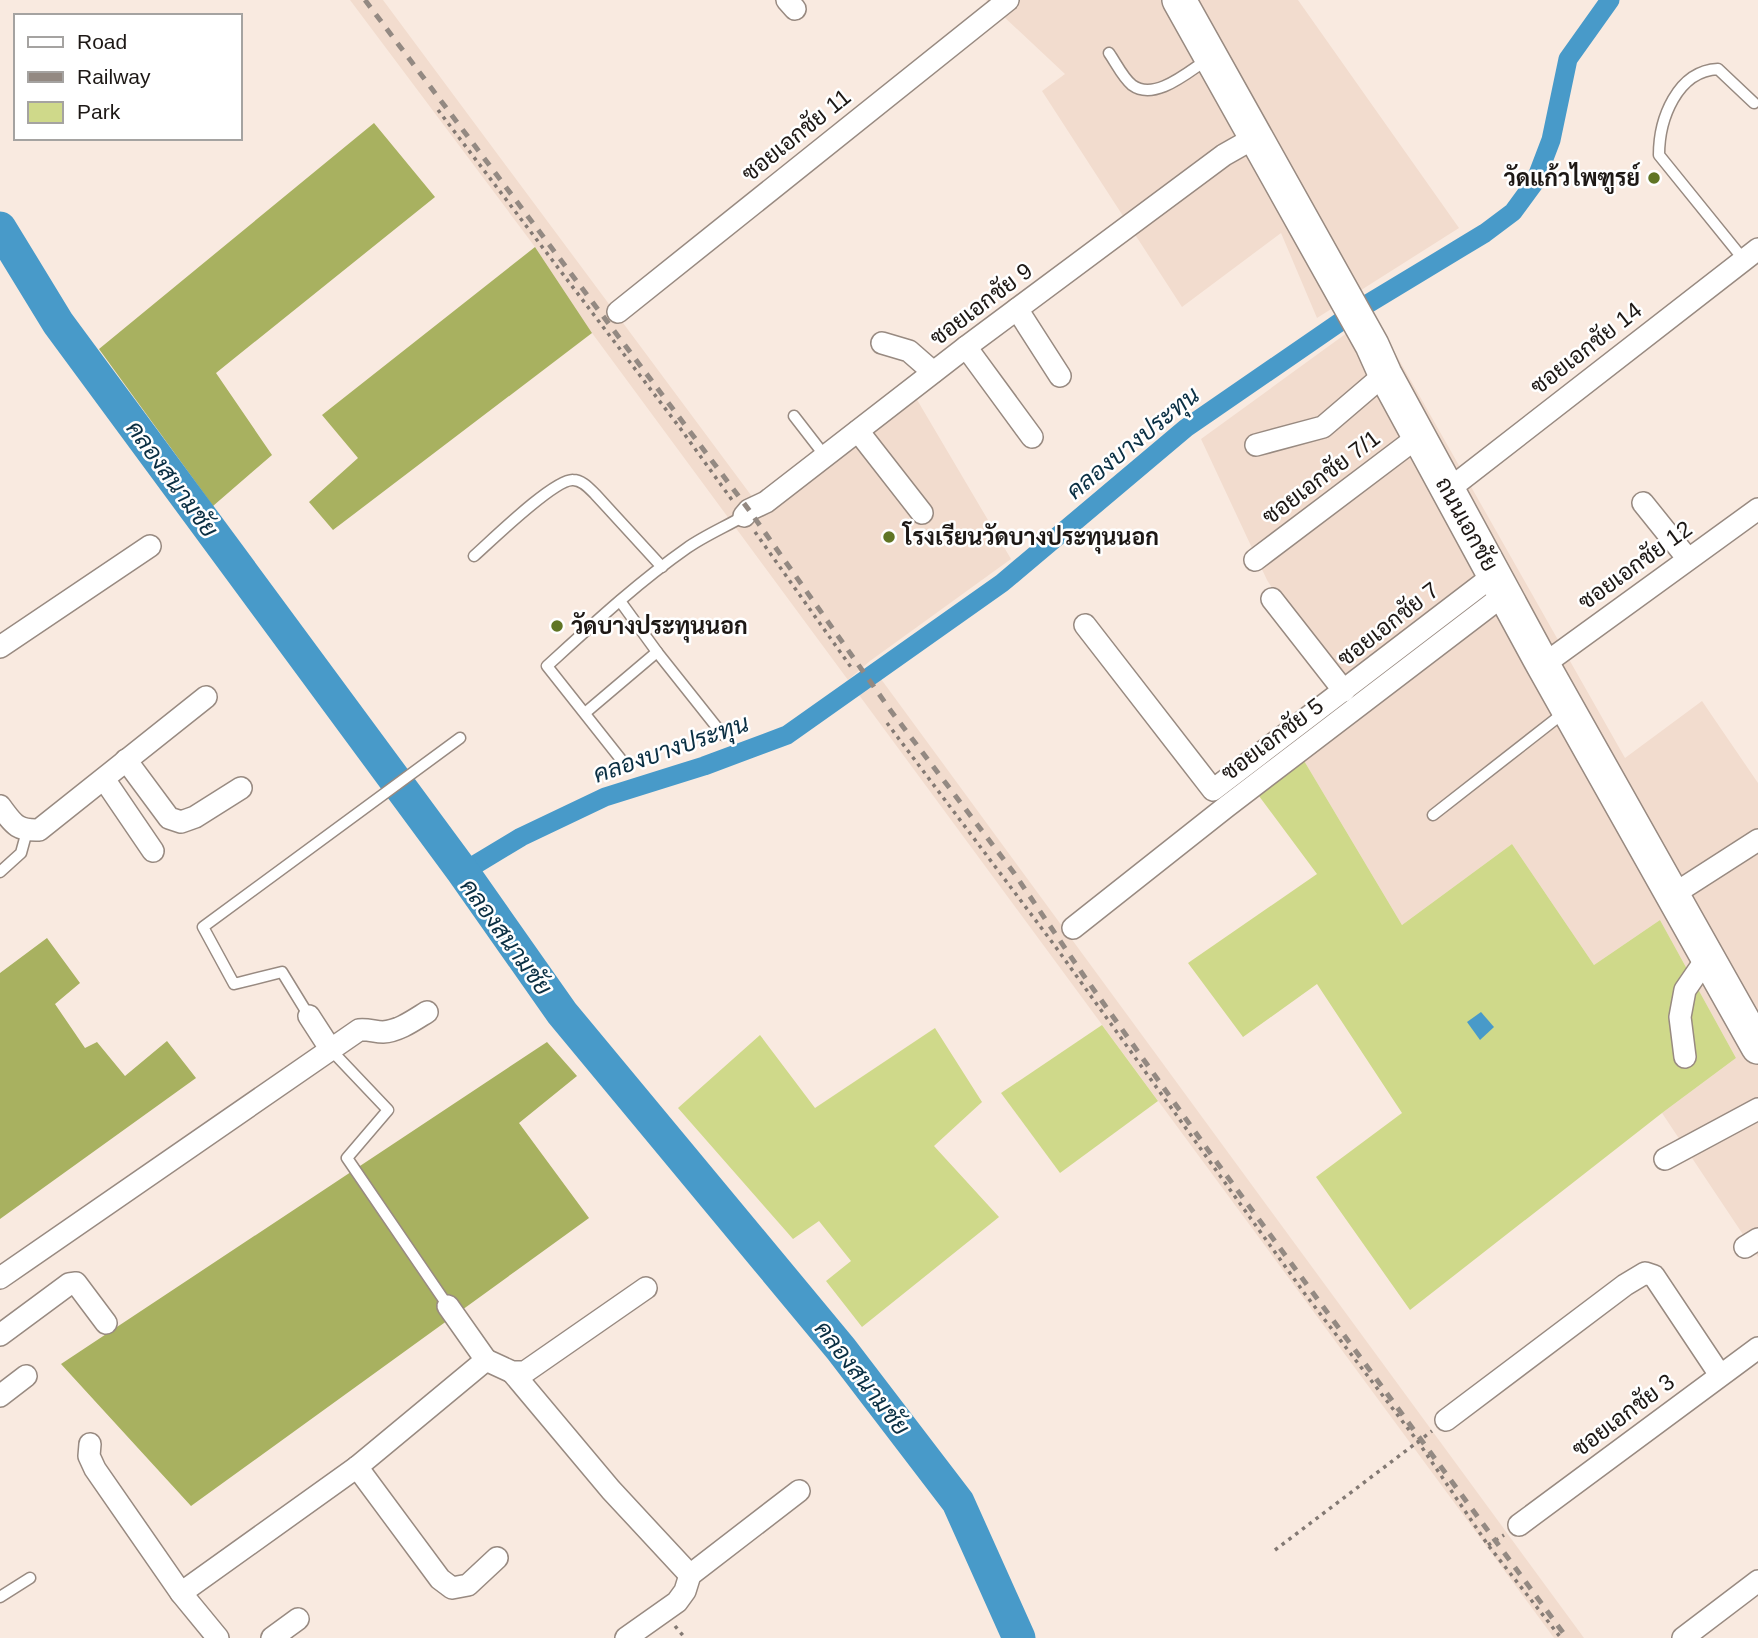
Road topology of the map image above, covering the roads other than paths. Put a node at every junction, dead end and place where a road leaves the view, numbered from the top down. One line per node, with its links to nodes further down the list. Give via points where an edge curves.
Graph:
1 (1009, 0): 9 (street, ซอยเอกชัย 11)
2 (1179, 0): 4 (main road, ถนนเอกชัย)
3 (1109, 53): 4 (lane, via 1132,85 1145,90 1167,85)
4 (1210, 58): 6 (main road, ถนนเอกชัย)
5 (1754, 103): 7 (lane, via 1718,69 1704,69 1680,87 1670,104 1659,145 1659,155)
6 (1254, 138): 8 (street, ซอยเอกชัย 9, via 1224,155); 12 (main road, ถนนเอกชัย)
7 (1751, 254): 21 (street, ซอยเอกชัย 14)
8 (1017, 309): 11 (street, ซอยเอกชัย 9); 14 (street)
9 (618, 312)
10 (882, 343): 13 (street, via 909,351)
11 (966, 347): 13 (street, ซอยเอกชัย 9); 18 (street)
12 (1378, 359): 17 (main road, ถนนเอกชัย); 19 (street, via 1323,427)
13 (933, 372): 16 (street, ซอยเอกชัย 9)
14 (1060, 376)
15 (794, 416): 20 (lane)
16 (858, 431): 20 (street, ซอยเอกชัย 9); 24 (street)
17 (1419, 436): 21 (main road, ถนนเอกชัย); 29 (street, ซอยเอกชัย 7/1)
18 (1032, 437)
19 (1256, 445)
20 (825, 456): 25 (street, ซอยเอกชัย 9)
21 (1448, 490): 31 (main road, ถนนเอกชัย)
22 (1643, 503): 28 (street)
23 (1758, 509): 28 (street, ซอยเอกชัย 12)
24 (922, 513)
25 (744, 516): 30 (lane)
26 (150, 546): 35 (street)
27 (474, 556): 30 (lane, via 563,481 575,480 595,494)
28 (1688, 559): 37 (street, ซอยเอกชัย 12)
29 (1255, 560)
30 (662, 567): 33 (lane)
31 (1500, 585): 37 (main road, ถนนเอกชัย); 38 (street, ซอยเอกชัย 7); 55 (street, ซอยเอกชัย 5)
32 (1272, 599): 38 (street)
33 (620, 601): 36 (lane); 41 (lane, via 547,666)
34 (1085, 625): 38 (street, ซอยเอกชัย 7, via 1213,790)
35 (0, 647)
36 (657, 652): 41 (lane); 42 (lane)
37 (1543, 665): 40 (main road, ถนนเอกชัย)
38 (1343, 691)
39 (206, 697): 44 (street)
40 (1568, 709): 49 (lane); 54 (main road, ถนนเอกชัย)
41 (585, 713): 45 (lane)
42 (723, 735)
43 (460, 738): 58 (lane, via 203,927 234,984 282,972)
44 (126, 760): 46 (street); 47 (street, via 169,818 181,822)
45 (627, 767)
46 (104, 779): 50 (street, via 39,830); 52 (street)
47 (241, 788)
48 (0, 806): 50 (street, via 15,826)
49 (1433, 815)
50 (27, 831): 53 (lane, via 21,853)
51 (1758, 840): 54 (street)
52 (153, 851)
53 (0, 872)
54 (1674, 894): 56 (main road, ถนนเอกชัย)
55 (1073, 928)
56 (1709, 955): 59 (main road, ถนนเอกชัย); 61 (street, via 1685,990 1680,1017)
57 (427, 1012): 60 (street, via 396,1029 359,1030)
58 (309, 1016): 60 (street)
59 (1758, 1047)
60 (331, 1049): 64 (street); 66 (lane, via 388,1110 347,1158)
61 (1685, 1057)
62 (1758, 1109): 63 (street)
63 (1665, 1159)
64 (0, 1278)
65 (646, 1288): 71 (street, via 524,1372)
66 (448, 1306): 70 (street)
67 (106, 1323): 68 (street, via 76,1283)
68 (0, 1335)
69 (1758, 1348): 72 (street, ซอยเอกชัย 3)
70 (486, 1360): 71 (street); 77 (street)
71 (512, 1372): 81 (street)
72 (1720, 1375): 75 (street, via 1654,1276 1645,1273); 79 (street, ซอยเอกชัย 3)
73 (26, 1376): 74 (street)
74 (0, 1396)
75 (1446, 1420)
76 (90, 1444): 84 (street, via 95,1469)
77 (357, 1467): 80 (street, via 439,1579 453,1588 468,1585); 84 (street)
78 (799, 1491): 81 (street)
79 (1519, 1525)
80 (497, 1558)
81 (690, 1575): 89 (street, via 677,1602)
82 (30, 1578): 85 (lane)
83 (1758, 1581): 90 (street)
84 (181, 1593): 87 (street)
85 (0, 1597)
86 (298, 1619): 88 (street)
87 (218, 1638)
88 (272, 1638)
89 (626, 1638)
90 (1683, 1638)

